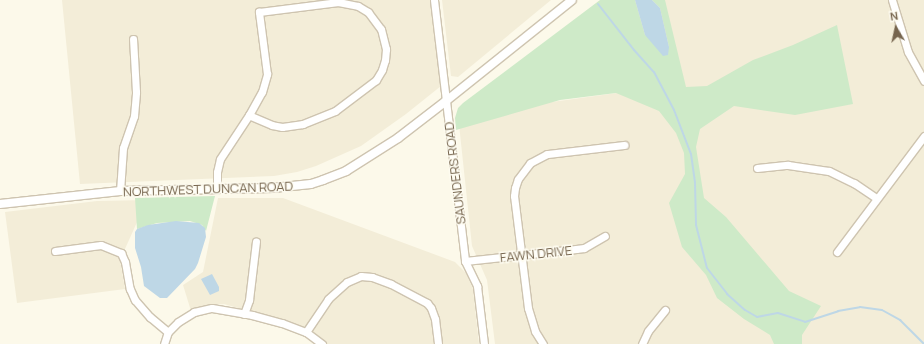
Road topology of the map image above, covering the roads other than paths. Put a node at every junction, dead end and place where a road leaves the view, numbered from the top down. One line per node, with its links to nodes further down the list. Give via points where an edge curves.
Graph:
1 (434, 0): 6 (street, SAUNDERS ROAD)
2 (572, 0): 6 (street, NORTHWEST DUNCAN ROAD)
3 (892, 0): 5 (street, via 908,52)
4 (133, 39): 12 (street, via 136,92 134,116 123,148)
5 (924, 81)
6 (446, 101): 11 (street, NORTHWEST DUNCAN ROAD, via 374,154 346,171 323,180 292,187); 20 (street, SAUNDERS ROAD)
7 (249, 115): 7 (street, via 272,125 304,124 335,111 369,86 382,70 385,60 385,40 375,20 368,12 348,3 338,2 259,12 267,74 262,92); 11 (street, via 220,159)
8 (924, 136): 13 (street)
9 (624, 145): 19 (street, via 548,154 537,158 523,170 514,196)
10 (757, 168): 13 (street, via 788,165 828,171 854,183)
11 (217, 189): 12 (street, NORTHWEST DUNCAN ROAD)
12 (120, 191): 14 (street, NORTHWEST DUNCAN ROAD)
13 (876, 198): 18 (street)
14 (0, 204)
15 (605, 236): 19 (street, FAWN DRIVE, via 584,248)
16 (256, 241): 22 (street, via 249,300)
17 (55, 251): 23 (street, via 102,245 121,253 135,300)
18 (837, 252)
19 (521, 255): 20 (street, FAWN DRIVE); 29 (street, via 530,320)
20 (465, 262): 28 (street, SAUNDERS ROAD, via 477,286)
21 (665, 310): 30 (street, via 648,330)
22 (244, 314): 23 (street, via 219,308 203,308 186,316); 24 (street)
23 (168, 332): 25 (street)
24 (306, 332): 26 (street); 27 (street, via 328,299 347,282 361,276 372,277 427,303 435,319)
25 (164, 344)
26 (322, 344)
27 (438, 344)
28 (484, 344)
29 (543, 344)
30 (642, 344)

